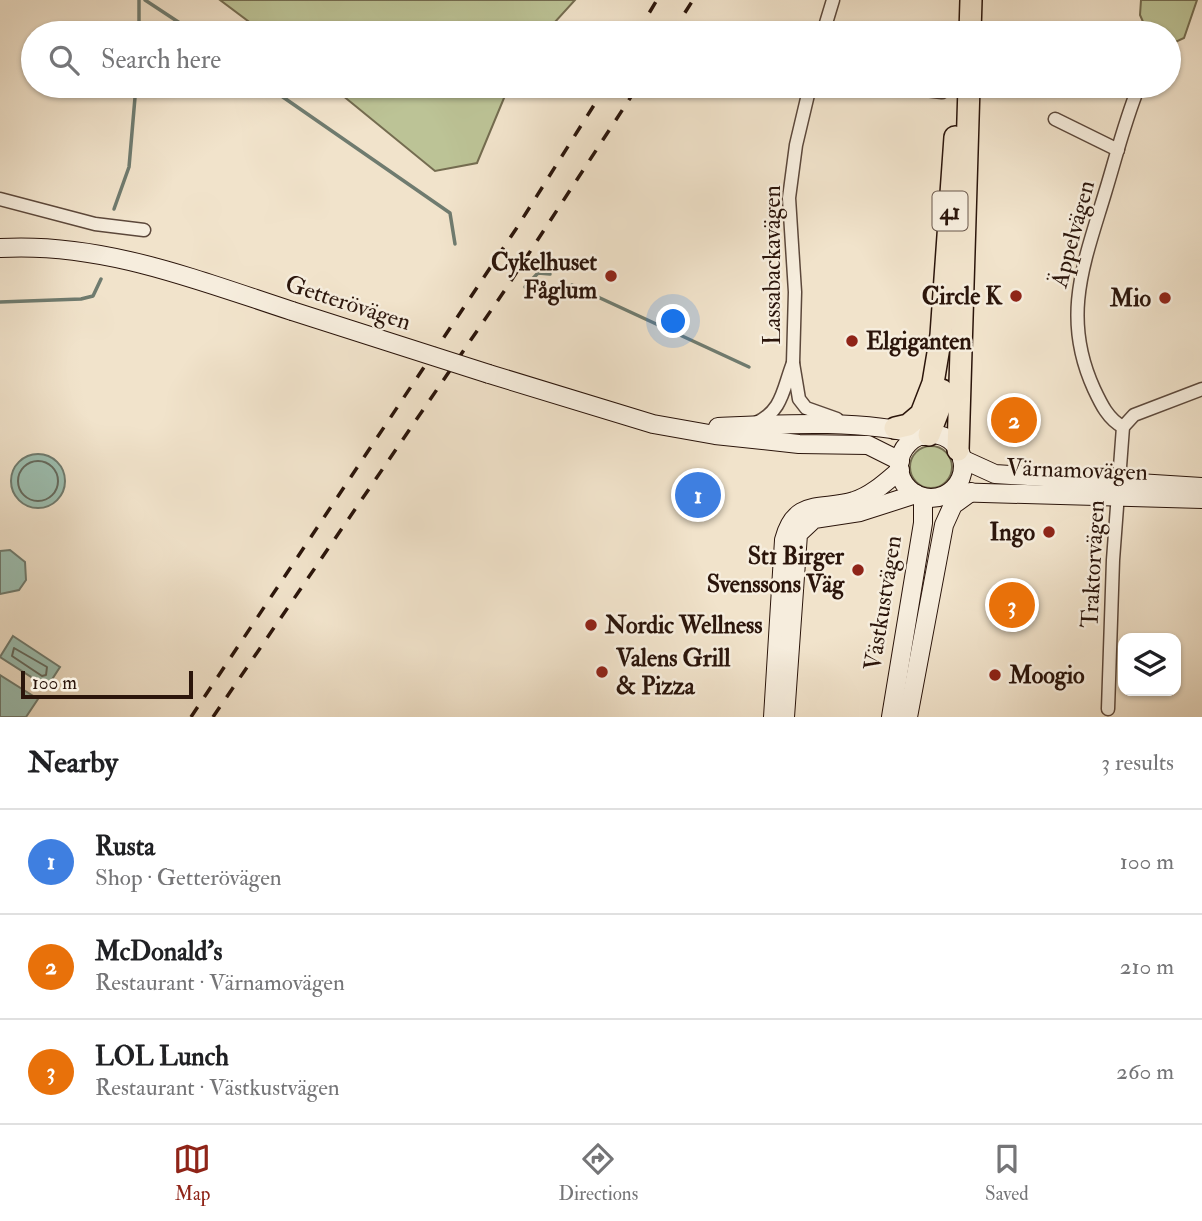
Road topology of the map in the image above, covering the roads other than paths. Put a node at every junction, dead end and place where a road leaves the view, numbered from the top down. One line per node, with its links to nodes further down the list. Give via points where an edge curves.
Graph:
1 (833, 0): 4 (street)
2 (958, 0): 5 (main road)
3 (971, 0): 6 (main road)
4 (827, 21)
5 (958, 21)
6 (970, 21)
7 (807, 98): 17 (street, Lassabackavägen, via 789,198)
8 (949, 98): 16 (main road, 41)
9 (970, 98): 21 (main road, 41)
10 (1135, 98): 12 (street, Äppelvägen)
11 (1055, 118): 12 (street)
12 (1118, 150): 23 (street, Äppelvägen, via 1083,262 1076,309 1080,350 1089,377 1107,413)
13 (0, 199): 14 (street)
14 (144, 230)
15 (0, 248): 24 (street, Getterövägen, bridge, via 63,249 122,258 627,417)
16 (941, 335): 25 (main road, 41, via 928,402 915,420); 27 (main road, 41, via 941,398)
17 (793, 363): 19 (street); 20 (street)
18 (1202, 388): 23 (street, via 1134,415)
19 (783, 398): 22 (street, via 769,416); 26 (street)
20 (799, 398): 25 (street, via 813,413); 26 (street)
21 (957, 413): 28 (main road, 41); 30 (street, Värnamovägen, via 965,442 979,459 1010,470)
22 (752, 425): 24 (street, Getterövägen); 26 (street, Getterövägen)
23 (1123, 427): 32 (street, Traktorvägen)
24 (676, 428): 26 (street, Getterövägen)
25 (887, 428): 26 (street, Getterövägen); 27 (street, Getterövägen)
26 (791, 434): 29 (street, Getterövägen, via 868,444)
27 (926, 435): 28 (street, via 948,440); 29 (street, 41, via 911,442)
28 (960, 455): 30 (street, Värnamovägen, via 995,474); 34 (street, 41, via 959,481)
29 (900, 465): 35 (street, via 905,484); 39 (street, via 857,500 809,508 791,521 785,540)
30 (1062, 478): 32 (street, Värnamovägen)
31 (1202, 487): 32 (street, Värnamovägen)
32 (1118, 488): 33 (street, Värnamovägen); 36 (street, Värnamovägen); 38 (street, Traktorvägen)
33 (971, 492): 34 (street, Värnamovägen); 37 (street, Västkustvägen, via 949,512)
34 (947, 494): 35 (street); 37 (street, Västkustvägen, via 937,511)
35 (920, 496): 40 (street, via 814,519 798,534); 41 (street, Västkustvägen, via 923,523)
36 (1202, 499)
37 (929, 603): 42 (street, Västkustvägen)
38 (1108, 709)
39 (773, 717)
40 (785, 717)
41 (891, 717)
42 (908, 717)

